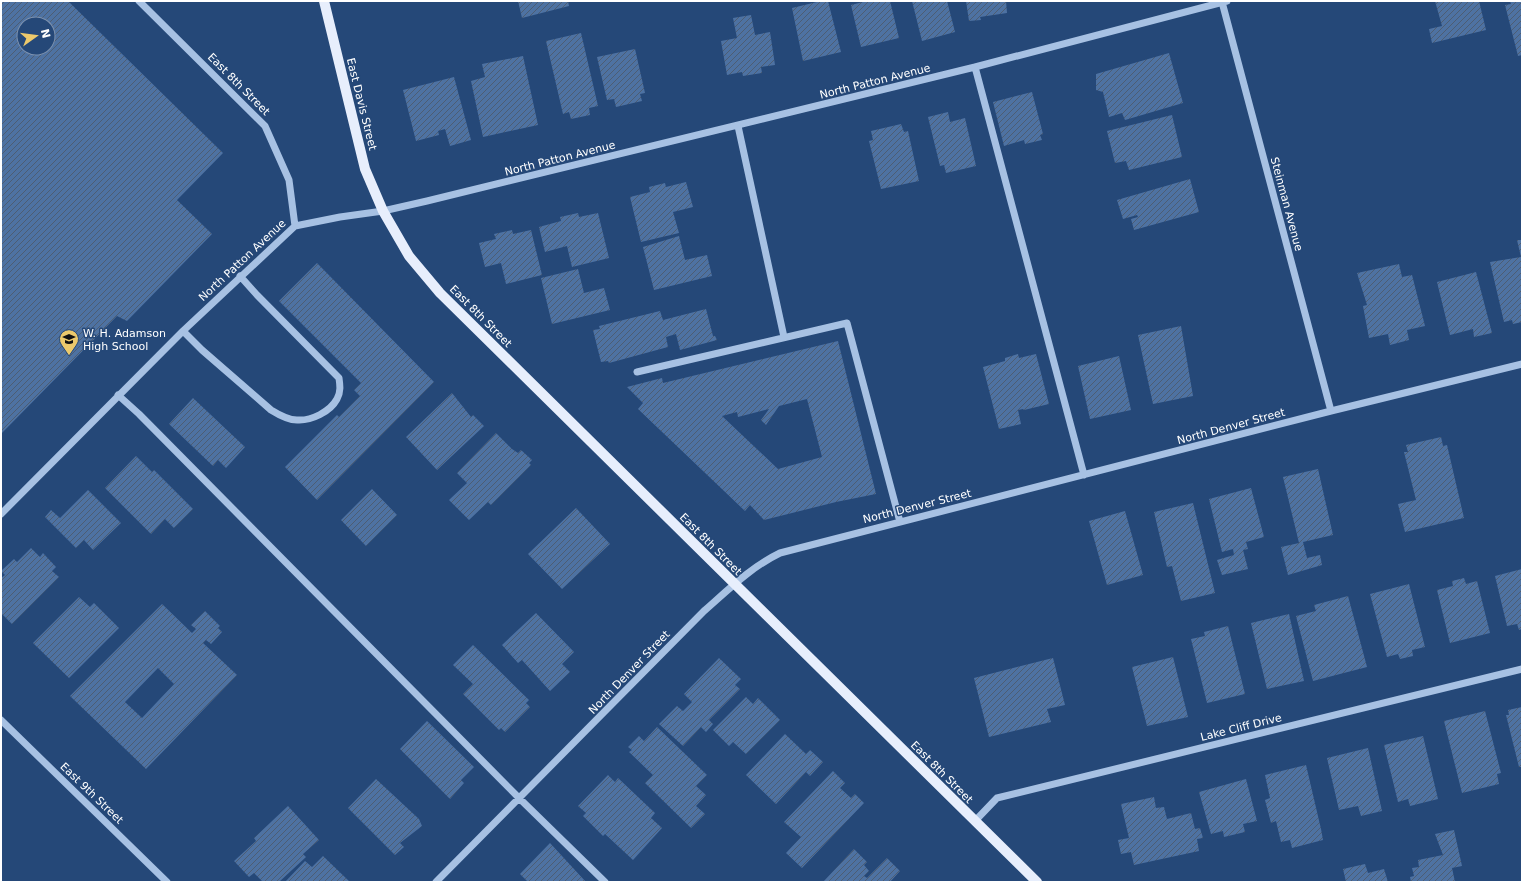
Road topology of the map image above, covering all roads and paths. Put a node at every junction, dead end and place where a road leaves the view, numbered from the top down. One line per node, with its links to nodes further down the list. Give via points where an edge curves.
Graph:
1 (139, 1): 7 (street, East 8th Street, via 265,126 289,180)
2 (324, 1): 6 (main road, East Davis Street, via 365,169)
3 (1225, 2): 4 (street, North Patton Avenue); 14 (street, Steinman Avenue)
4 (976, 67): 5 (street, North Patton Avenue); 15 (street)
5 (738, 126): 6 (street, North Patton Avenue); 10 (street)
6 (383, 211): 7 (street, North Patton Avenue); 18 (main road, East 8th Street, via 409,256 440,293)
7 (295, 226): 8 (street, North Patton Avenue)
8 (240, 276): 9 (street, North Patton Avenue); 9 (street, via 339,378 337,399 328,410 312,419 296,421 283,417 271,410)
9 (183, 331): 13 (street, North Patton Avenue)
10 (784, 337): 12 (street); 17 (street, via 847,322)
11 (1522, 364): 14 (street, North Denver Street)
12 (637, 372)
13 (118, 395): 16 (street, North Patton Avenue); 21 (street)
14 (1331, 411): 15 (street, North Denver Street)
15 (1084, 475): 17 (street, North Denver Street)
16 (1, 514)
17 (900, 522): 18 (street, North Denver Street, via 780,553 765,560)
18 (734, 584): 21 (street, North Denver Street, via 704,611); 22 (main road, East 8th Street)
19 (1522, 669): 22 (street, Lake Cliff Drive, via 997,798)
20 (1, 720): 23 (street, East 9th Street)
21 (520, 799): 24 (street, North Denver Street); 25 (street)
22 (975, 821): 26 (main road, East 8th Street)
23 (167, 882)
24 (436, 882)
25 (605, 882)
26 (1037, 882)

